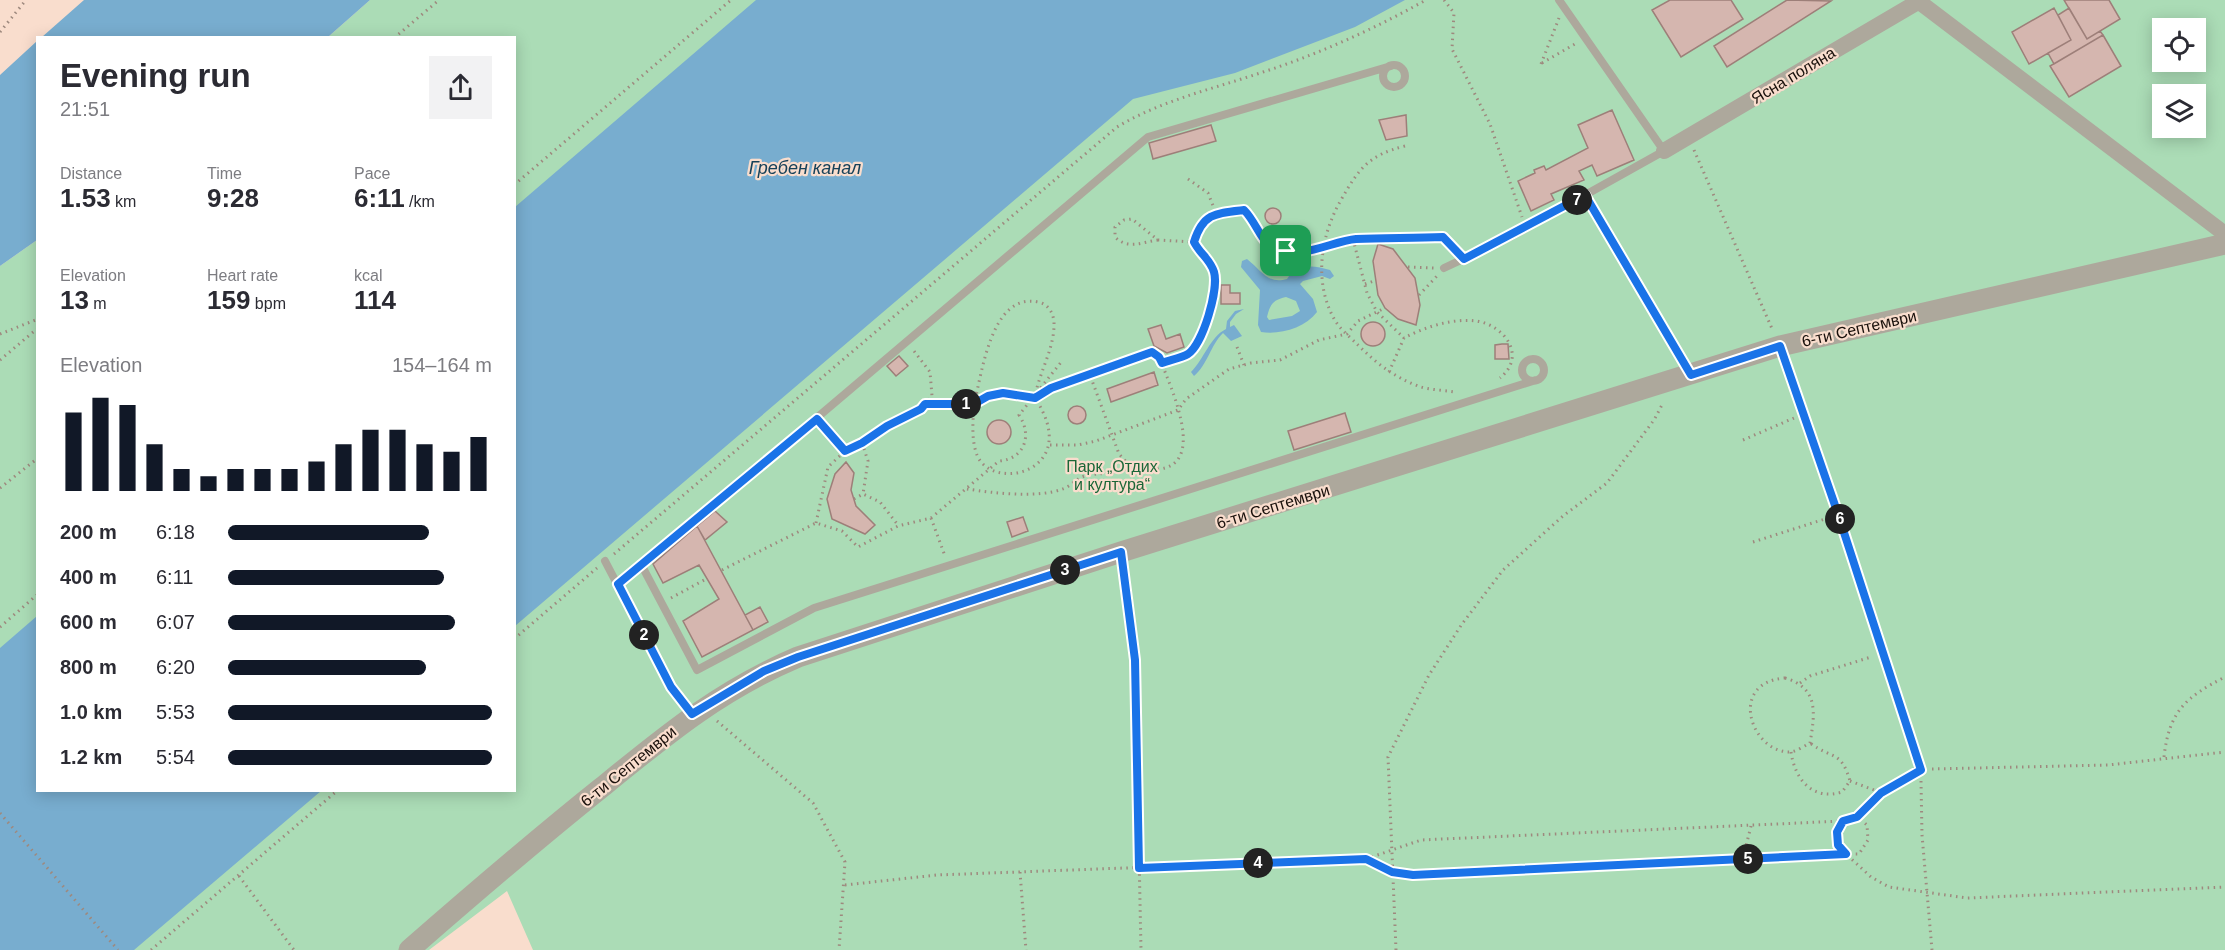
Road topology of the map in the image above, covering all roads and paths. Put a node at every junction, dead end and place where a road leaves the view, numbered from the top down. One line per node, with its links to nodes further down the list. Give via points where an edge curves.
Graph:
1 (26, 0): 7 (path)
2 (439, 0): 8 (path)
3 (731, 0): 15 (path)
4 (1444, 0): 18 (path, via 1454,13 1452,49 1490,124)
5 (1919, 1): 11 (street, Ясна поляна); 19 (street)
6 (1561, 3): 9 (lane); 9 (path, via 1540,64)
7 (0, 32)
8 (396, 36)
9 (1586, 38): 13 (lane)
10 (1391, 66): 38 (lane, via 1148,137)
11 (1688, 137): 13 (street, Ясна поляна); 39 (path)
12 (1405, 146): 24 (path, via 1382,152 1356,173 1335,211)
13 (1664, 151): 16 (lane)
14 (1188, 179): 17 (path, via 1208,193)
15 (516, 183)
16 (1585, 195): 18 (lane); 47 (lane)
17 (1216, 213): 22 (path, via 1200,225); 24 (path, via 1244,210 1255,220 1268,244 1286,251)
18 (1526, 228): 25 (lane)
19 (2225, 234)
20 (1353, 239): 24 (path); 25 (path, via 1443,237); 29 (path)
21 (1158, 240): 21 (path, via 1122,244 1115,237 1115,227 1132,219); 22 (path)
22 (1194, 242): 43 (path, via 1209,259 1215,275 1212,301 1202,332 1189,353)
23 (2225, 244): 39 (street, 6-ти Септември)
24 (1324, 247): 36 (path, via 1320,270 1323,293 1337,324)
25 (1464, 259): 27 (lane)
26 (1408, 267): 27 (path)
27 (1444, 268): 30 (path)
28 (1374, 281): 29 (path)
29 (1365, 284): 32 (path)
30 (1419, 295)
31 (1385, 308): 32 (path)
32 (1377, 312): 36 (path, via 1358,321); 37 (path)
33 (36, 320): 35 (path)
34 (36, 330): 41 (path)
35 (0, 334)
36 (1347, 334): 44 (path, via 1319,340 1280,360); 45 (path)
37 (1404, 338): 45 (path); 49 (path, via 1435,324 1475,321 1492,326 1512,345 1512,358 1503,376)
38 (908, 342): 52 (path, via 930,372 932,396); 56 (lane)
39 (1780, 346): 47 (street, 6-ти Септември); 55 (lane)
40 (1238, 347): 44 (path)
41 (0, 360)
42 (1062, 361): 51 (path)
43 (1162, 363): 46 (path, via 1152,352); 54 (path)
44 (1244, 365): 54 (path, via 1229,369 1202,386)
45 (1389, 372): 50 (path, via 1419,386)
46 (1090, 375): 51 (path, via 1051,388); 57 (path)
47 (1683, 377): 74 (street, 6-ти Септември); 100 (path, via 1607,483 1503,570 1430,675 1388,757)
48 (1536, 380): 76 (lane)
49 (1494, 381)
50 (1456, 392)
51 (1035, 398): 53 (path, via 1003,393); 53 (path, via 1053,338 1054,320 1050,309 1040,302 1024,301 1006,312 992,335); 60 (path, via 1046,414); 64 (path, via 1019,415 1027,438 1022,451 1009,460 999,461)
52 (925, 404): 53 (path); 59 (path)
53 (974, 404): 64 (path, via 972,432 978,457)
54 (1178, 410): 57 (path); 63 (path, via 1186,435 1173,465 1160,470)
55 (1804, 414): 58 (path); 69 (lane)
56 (817, 419): 61 (path); 77 (lane)
57 (1111, 435): 60 (path, via 1078,445); 63 (path, via 1119,454)
58 (1743, 440)
59 (862, 443): 61 (path); 67 (path, via 868,461)
60 (1050, 445): 64 (path, via 1042,460 1023,472)
61 (845, 451): 71 (path, via 828,467)
62 (36, 460): 65 (path)
63 (1130, 466): 66 (path, via 1107,476 1083,476 1064,489 1046,492 990,493)
64 (990, 470): 66 (path)
65 (0, 488)
66 (967, 489): 70 (path)
67 (863, 494): 68 (path); 72 (path, via 879,502)
68 (854, 499)
69 (1838, 514): 73 (path); 84 (lane)
70 (931, 518): 72 (path); 76 (path)
71 (816, 523): 72 (path, via 842,531 858,547); 78 (path)
72 (898, 526)
73 (1753, 542)
74 (1121, 552): 87 (street, 6-ти Септември, via 798,657 764,671); 104 (path, via 1135,660)
75 (605, 561): 80 (lane)
76 (948, 565): 82 (lane, via 814,609 697,670)
77 (642, 566): 80 (lane); 82 (lane)
78 (722, 570)
79 (706, 579): 82 (path)
80 (618, 584): 87 (lane, via 671,687)
81 (36, 596): 83 (path)
82 (661, 603)
83 (0, 627)
84 (1884, 653): 86 (path, via 1810,676); 92 (lane)
85 (2225, 676): 91 (path, via 2194,693 2172,721)
86 (1800, 683): 88 (path, via 1811,696 1814,709); 89 (path, via 1785,678 1769,680 1754,691 1749,703 1762,737 1775,749)
87 (697, 711): 108 (path, via 813,803 845,862); 111 (street, 6-ти Септември, via 547,832)
88 (1810, 743): 89 (path); 93 (path, via 1845,763)
89 (1791, 752): 93 (path, via 1793,766 1811,790 1821,795 1842,792)
90 (2225, 752): 91 (path)
91 (2164, 757): 92 (path, via 2108,765)
92 (1921, 770): 95 (path); 110 (path)
93 (1850, 781): 95 (path)
94 (336, 792): 107 (path)
95 (1881, 793): 97 (path)
96 (0, 813): 112 (path)
97 (1857, 817): 98 (path); 101 (path, via 1867,825 1868,840 1859,854)
98 (1843, 821): 99 (path); 101 (path, via 1837,832 1838,845)
99 (1751, 826): 100 (path, via 1420,840); 103 (path, via 1746,846)
100 (1390, 851): 102 (path); 106 (path)
101 (1846, 854): 103 (path); 110 (path, via 1871,878 1889,887)
102 (1366, 859): 104 (path); 106 (path)
103 (1757, 859): 106 (path, via 1413,875)
104 (1139, 868): 105 (path); 117 (path)
105 (1020, 872): 108 (path, via 937,875); 116 (path)
106 (1392, 872): 118 (path)
107 (239, 876): 113 (path); 114 (path)
108 (845, 885): 115 (path)
109 (2225, 887): 110 (path, via 1967,898)
110 (1926, 891): 119 (path)
111 (418, 947)
112 (118, 950)
113 (151, 950)
114 (294, 950)
115 (839, 950)
116 (1026, 950)
117 (1142, 950)
118 (1396, 950)
119 (1932, 950)

